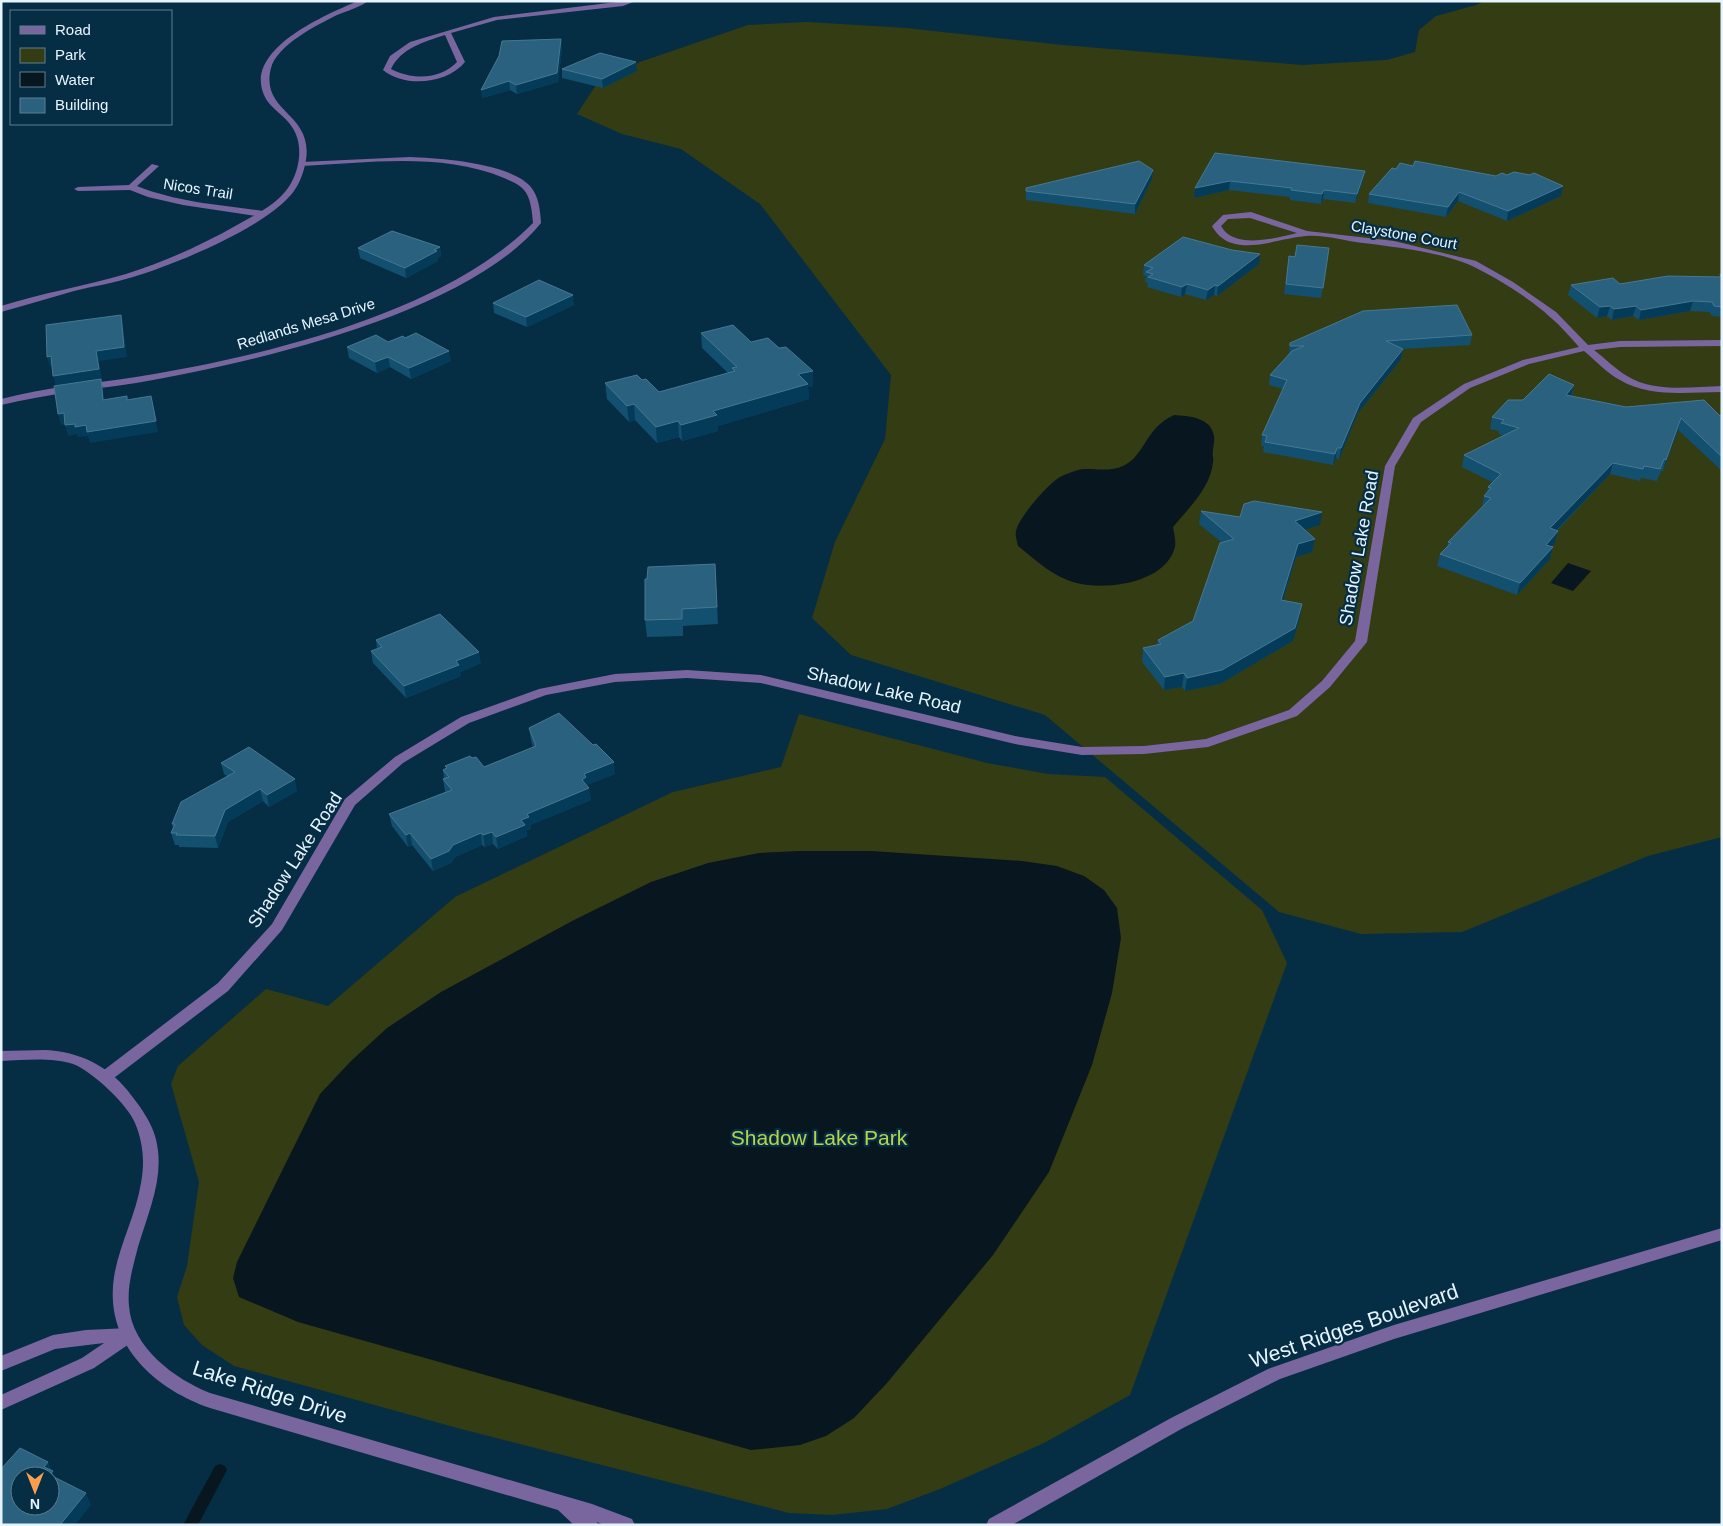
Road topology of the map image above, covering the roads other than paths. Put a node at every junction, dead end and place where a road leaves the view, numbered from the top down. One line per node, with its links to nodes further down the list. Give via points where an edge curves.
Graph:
1 (365, 1): 4 (street, via 298,34 276,52 267,69 264,80 269,98 300,131)
2 (633, 1): 3 (street, via 529,12)
3 (447, 32): 3 (street, via 413,44 394,58 386,70 414,78 455,71 461,62)
4 (302, 164): 8 (street, via 294,185); 14 (street, Redlands Mesa Drive, via 449,161 499,171 525,186 536,204 537,223 521,241 486,268 425,299 347,330 216,365 24,395)
5 (155, 166): 6 (street, Nicos Trail)
6 (131, 187): 7 (street, Nicos Trail); 8 (street, Nicos Trail, via 183,202)
7 (78, 189)
8 (263, 214): 10 (street, via 213,243 136,273)
9 (1306, 233): 9 (street, Claystone Court, via 1251,215 1226,217 1216,226 1223,236 1252,242); 12 (street, Claystone Court, via 1394,244 1473,263 1553,314)
10 (1, 309)
11 (1722, 343): 12 (street, Shadow Lake Road, via 1620,344)
12 (1586, 348): 13 (street, Claystone Court, via 1623,378 1640,386 1660,390); 16 (street, Shadow Lake Road, via 1526,362 1467,386 1418,420 1390,466 1361,642 1326,684 1293,713 1208,743 1144,750 1082,751 1016,740 760,679 686,674 615,678 543,692 465,720 399,760 350,802 271,934 223,987)
13 (1722, 389)
14 (1, 402)
15 (1, 1056): 16 (street, Lake Ridge Drive, via 35,1054 75,1059)
16 (105, 1077): 18 (street, Lake Ridge Drive, via 131,1101 144,1121 151,1154 149,1188 122,1271 120,1306)
17 (1722, 1234): 24 (street, West Ridges Boulevard, via 1394,1332 1274,1374 1177,1423)
18 (129, 1335): 19 (street, via 53,1342); 20 (street, via 88,1363); 21 (street, Lake Ridge Drive, via 145,1358 167,1379 197,1396)
19 (1, 1364)
20 (1, 1402)
21 (558, 1502): 22 (street); 23 (street, Lake Ridge Drive)
22 (589, 1525)
23 (626, 1525)
24 (995, 1525)

